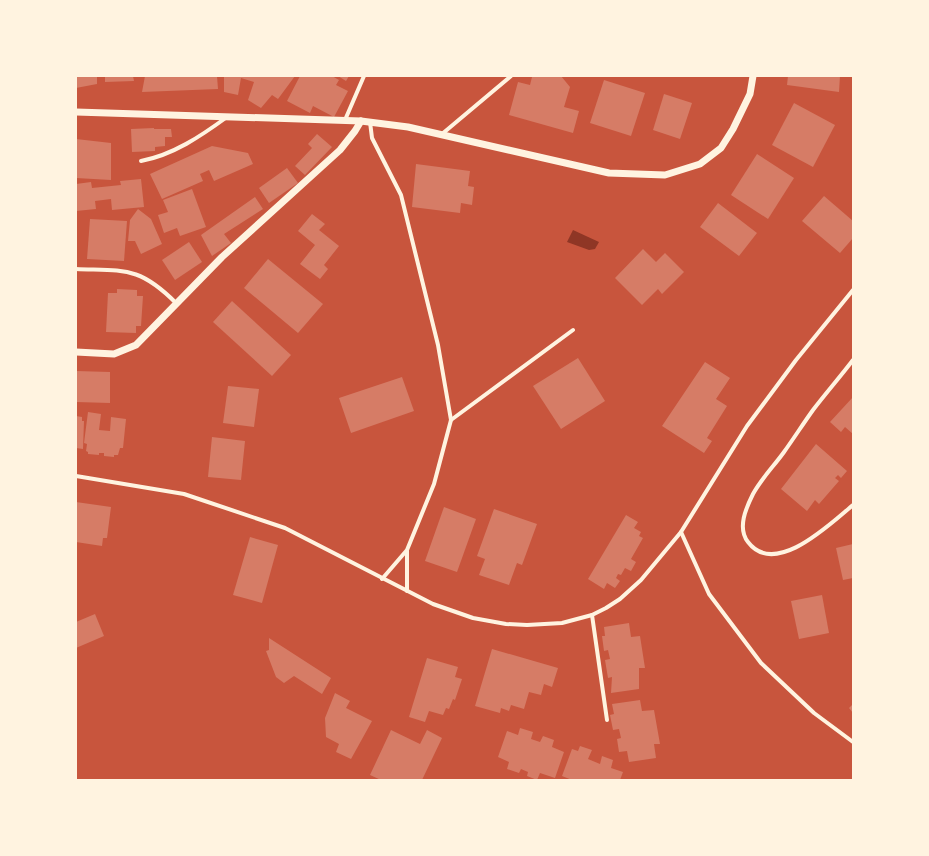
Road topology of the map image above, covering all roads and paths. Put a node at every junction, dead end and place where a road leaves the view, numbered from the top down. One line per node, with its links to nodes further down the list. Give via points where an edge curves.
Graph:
1 (364, 76): 6 (street)
2 (511, 76): 9 (street)
3 (754, 76): 9 (street, via 750,94 721,148 700,164 665,175 609,173)
4 (76, 112): 5 (street)
5 (229, 116): 6 (street); 10 (street, via 205,133 158,158)
6 (345, 120): 7 (street)
7 (361, 121): 8 (street); 13 (street, via 340,150 222,257)
8 (370, 122): 9 (street); 17 (street, via 372,138 401,195 438,346)
9 (442, 134)
10 (142, 161)
11 (76, 269): 13 (street, via 126,271 143,276 159,286)
12 (853, 290): 20 (street, via 747,426)
13 (176, 303): 15 (street, via 136,345 130,348 114,354)
14 (574, 330): 17 (street)
15 (76, 352)
16 (853, 360): 19 (street, via 814,409 754,493 743,517 743,533 748,543 758,552 776,555 795,548)
17 (451, 420): 21 (street, via 434,484)
18 (76, 476): 22 (street, via 184,494 285,528)
19 (853, 505)
20 (681, 532): 24 (street, via 641,580 620,599); 26 (street, via 710,594 761,663 814,714)
21 (407, 550): 22 (street); 23 (street)
22 (382, 579): 23 (street)
23 (407, 591): 24 (street, via 433,604 473,618 506,624 562,623)
24 (592, 615): 25 (street)
25 (607, 720)
26 (853, 742)

